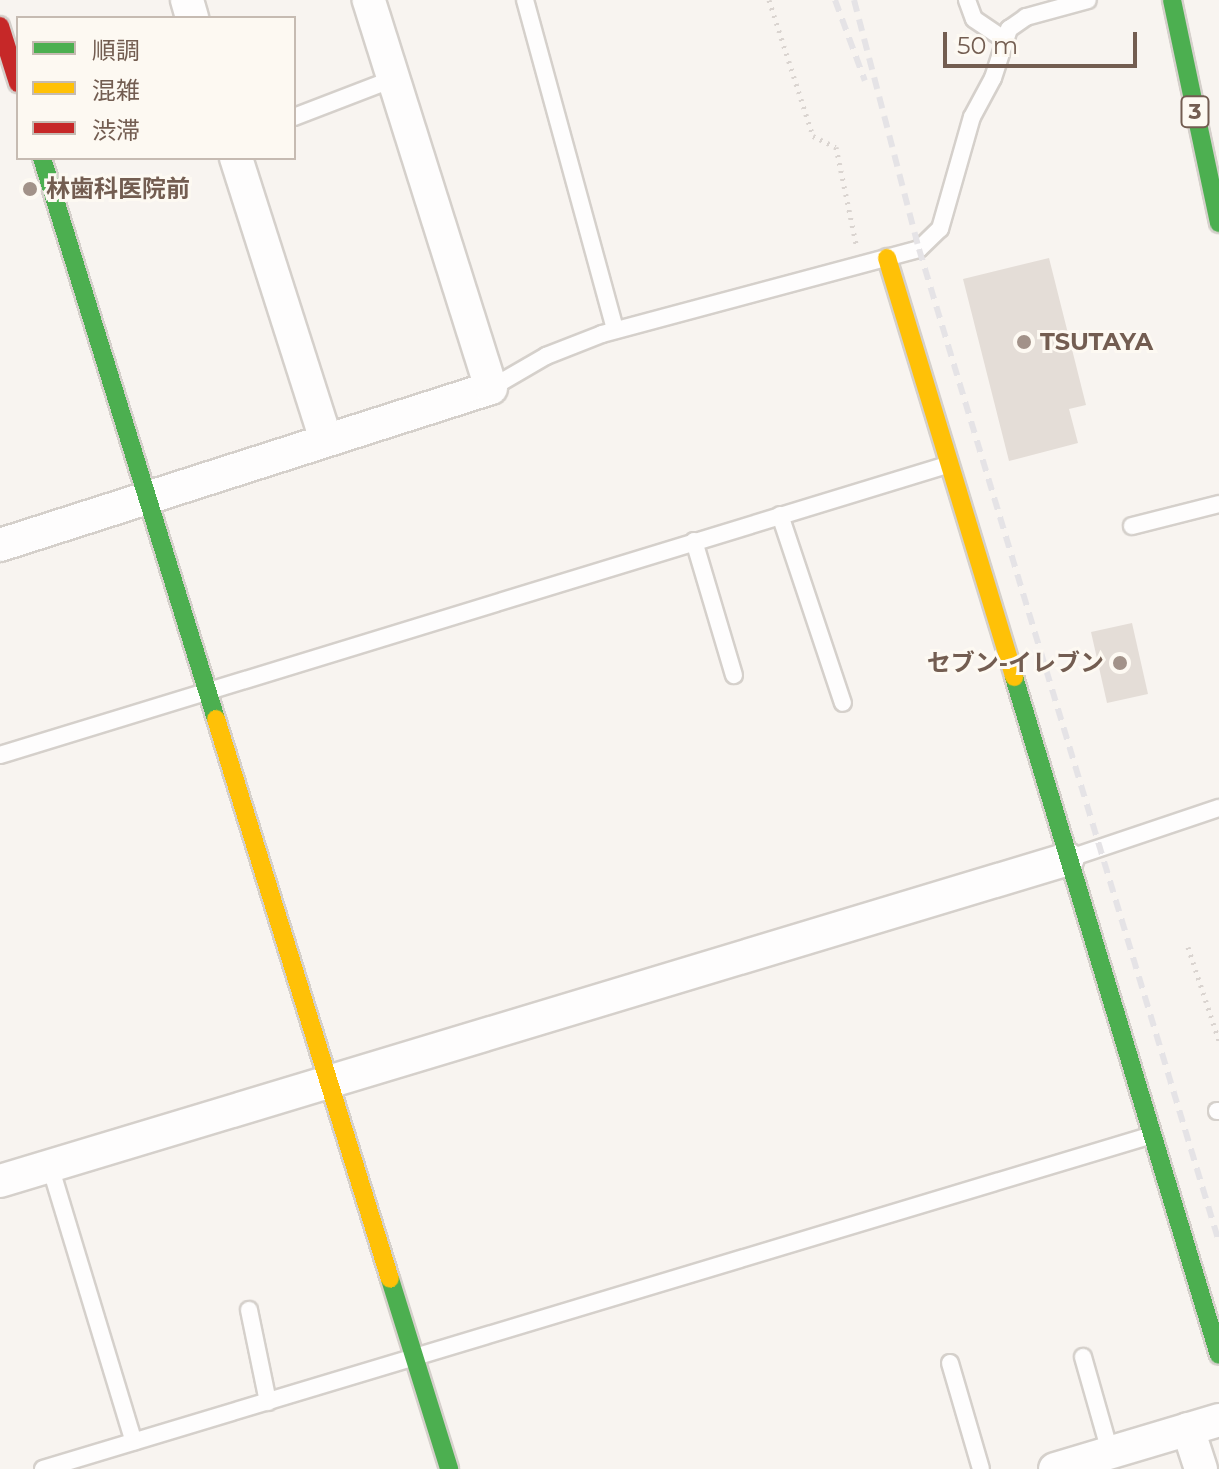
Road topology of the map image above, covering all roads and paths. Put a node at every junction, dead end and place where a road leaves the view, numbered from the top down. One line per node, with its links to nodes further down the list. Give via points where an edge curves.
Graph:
1 (369, 0): 10 (street)
2 (525, 0): 17 (lane)
3 (769, 0): 16 (path, via 813,136 836,147)
4 (967, 0): 8 (lane, via 974,19)
5 (1088, 0): 8 (lane, via 1026,17)
6 (1172, 0): 14 (street, 3)
7 (0, 26): 9 (street)
8 (1004, 39): 15 (lane, via 993,78 972,117 940,229 919,249)
9 (16, 77)
10 (394, 83): 11 (lane); 18 (street)
11 (296, 116)
12 (43, 160): 21 (street)
13 (237, 160): 19 (street)
14 (1219, 223)
15 (887, 258): 16 (lane); 20 (street)
16 (861, 264): 17 (lane)
17 (615, 330): 18 (lane, via 546,356)
18 (491, 388): 19 (street)
19 (326, 440): 21 (street)
20 (947, 465): 23 (lane); 32 (street)
21 (148, 496): 26 (street); 28 (street)
22 (1219, 504): 24 (lane)
23 (780, 515): 25 (lane); 29 (lane)
24 (1132, 526)
25 (694, 541): 27 (lane); 28 (lane)
26 (0, 545)
27 (734, 675)
28 (210, 689): 30 (lane); 35 (street)
29 (843, 703)
30 (0, 755)
31 (1219, 808): 32 (lane)
32 (1068, 859): 35 (street); 36 (street)
33 (1188, 947): 34 (path)
34 (1219, 1041)
35 (331, 1081): 37 (street); 41 (street)
36 (1152, 1135): 40 (street); 41 (lane)
37 (50, 1166): 38 (street); 47 (lane)
38 (0, 1181)
39 (249, 1310): 44 (lane)
40 (1219, 1355)
41 (415, 1357): 44 (lane); 50 (street)
42 (1083, 1357): 48 (lane)
43 (950, 1363): 51 (lane)
44 (268, 1402): 47 (lane)
45 (1219, 1420): 46 (street)
46 (1188, 1429): 48 (street); 53 (street)
47 (134, 1442): 49 (lane)
48 (1110, 1452): 52 (street)
49 (43, 1469)
50 (449, 1469)
51 (981, 1469)
52 (1055, 1469)
53 (1201, 1469)

